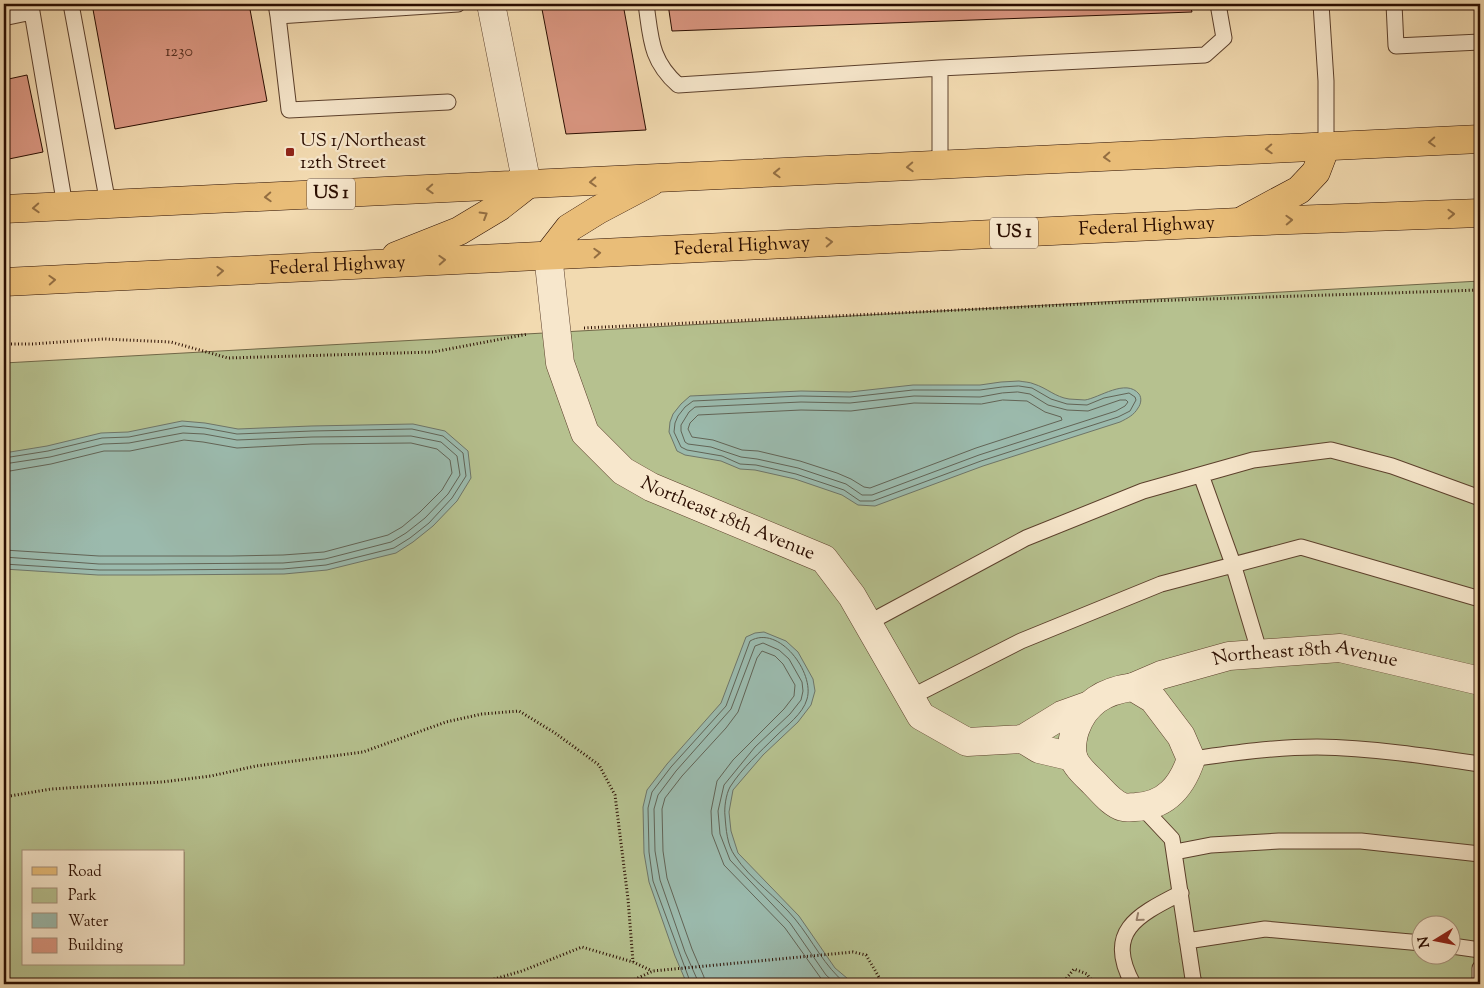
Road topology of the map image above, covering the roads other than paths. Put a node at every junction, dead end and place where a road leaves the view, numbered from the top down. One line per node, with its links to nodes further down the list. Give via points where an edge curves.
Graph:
1 (6, 4): 19 (lane, via 8,17 32,12)
2 (71, 4): 18 (lane)
3 (458, 4): 9 (lane)
4 (491, 4): 17 (street)
5 (646, 4): 11 (lane, via 652,49 665,73 678,85)
6 (1218, 4): 11 (lane, via 1224,38 1205,55)
7 (1321, 4): 14 (lane)
8 (1394, 4): 10 (lane, via 1396,46)
9 (277, 10): 12 (lane, via 288,110)
10 (1480, 42)
11 (940, 68): 15 (lane)
12 (448, 102)
13 (1480, 139): 14 (main road, US 1, one-way to 14)
14 (1326, 146): 15 (main road, US 1, one-way to 15); 22 (main road, via 1316,172 1299,190)
15 (940, 165): 16 (main road, US 1, one-way to 16)
16 (659, 178): 17 (main road, US 1, one-way to 17); 23 (main road, via 569,228)
17 (527, 185): 18 (main road, US 1, one-way to 18); 24 (main road, one-way to 17, via 459,231)
18 (108, 204): 19 (main road, US 1)
19 (65, 206): 20 (main road, US 1, one-way to 20)
20 (4, 209)
21 (1480, 212): 22 (main road, Federal Highway / US 1, one-way to 21)
22 (1239, 222): 23 (main road, Federal Highway / US 1, one-way to 22)
23 (548, 255): 24 (main road, Federal Highway / US 1, one-way to 23); 30 (street, Northeast 18th Avenue, via 560,363 585,433 623,471 651,488 824,560)
24 (376, 264): 25 (main road, Federal Highway / US 1, one-way to 24)
25 (4, 282)
26 (1201, 475): 27 (lane, via 1253,460 1331,450 1392,466); 28 (lane); 30 (lane, via 1143,491 1026,538)
27 (1480, 498)
28 (1233, 564): 29 (lane, via 1301,547); 31 (lane); 34 (lane, via 1161,584 1030,637)
29 (1480, 599)
30 (868, 623): 34 (street, Northeast 18th Avenue)
31 (1260, 654): 32 (street, Northeast 18th Avenue, via 1340,648); 33 (street, Northeast 18th Avenue, via 1229,656 1161,675)
32 (1480, 681)
33 (1132, 687): 35 (street, via 1102,695); 38 (street, via 1152,700 1181,736)
34 (911, 697): 36 (street, Northeast 18th Avenue, via 921,716 967,742)
35 (1090, 705): 36 (street, Northeast 18th Avenue, via 1062,715); 37 (street, via 1079,720 1073,738)
36 (1023, 739): 37 (street, via 1039,749)
37 (1073, 757): 40 (street, via 1108,797 1124,808)
38 (1191, 758): 39 (lane, via 1253,750 1317,747 1405,753); 40 (street, via 1185,776 1174,790 1160,801)
39 (1480, 764)
40 (1142, 807): 41 (lane, via 1172,839)
41 (1175, 852): 42 (lane, via 1211,845 1279,841 1361,842); 43 (lane)
42 (1480, 854)
43 (1181, 893): 44 (lane); 49 (lane, one-way to 49, via 1137,918 1125,932 1121,950)
44 (1187, 940): 45 (lane, via 1265,929); 50 (lane)
45 (1412, 942)
46 (1462, 947): 47 (lane)
47 (1480, 950)
48 (1480, 968): 51 (lane)
49 (1133, 984)
50 (1195, 984)
51 (1480, 984)

